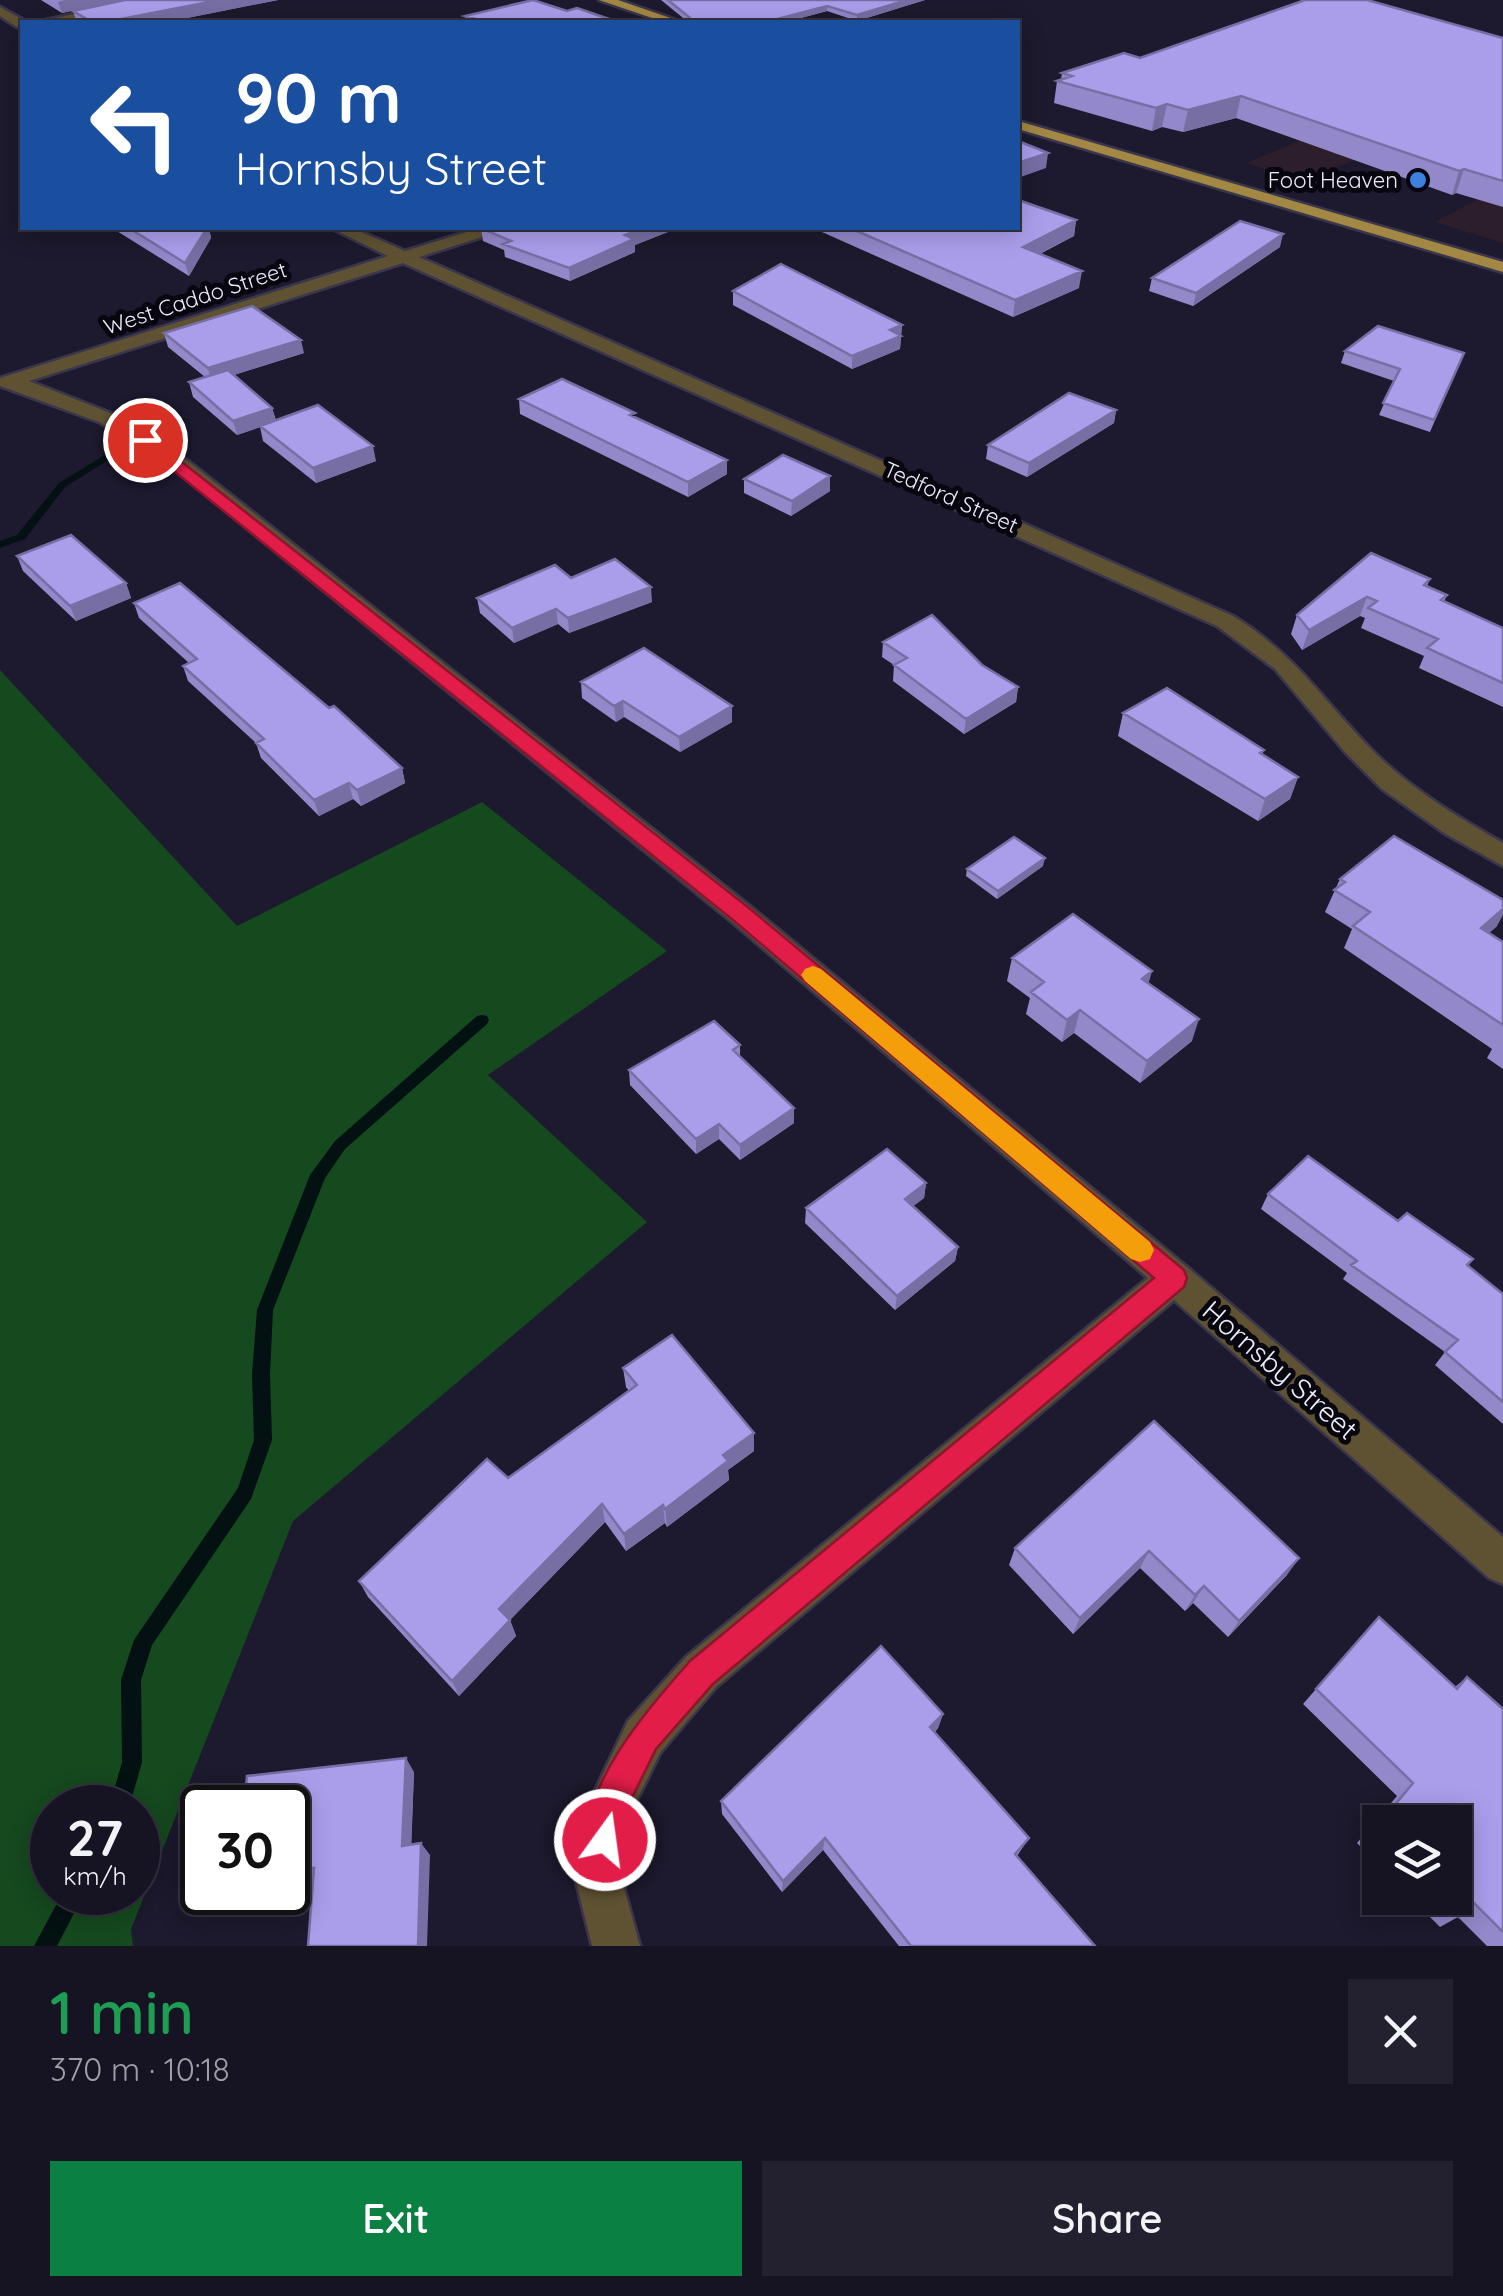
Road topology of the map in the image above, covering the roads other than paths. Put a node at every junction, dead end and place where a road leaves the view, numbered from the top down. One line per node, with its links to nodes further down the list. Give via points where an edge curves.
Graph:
1 (158, 0): 3 (street)
2 (604, 0): 4 (main road)
3 (54, 20)
4 (669, 20)
5 (1020, 127): 9 (main road)
6 (344, 230): 8 (street, Tedford Street)
7 (488, 230): 8 (street, West Caddo Street)
8 (404, 256): 10 (street, West Caddo Street); 11 (street, Tedford Street, via 1224,620 1292,672 1376,770 1430,813)
9 (1503, 268)
10 (6, 382): 12 (street, Hornsby Street, via 106,418 181,465 741,914)
11 (1503, 856)
12 (1174, 1278): 13 (street, Hornsby Street); 14 (street, via 701,1672 644,1738 612,1803 598,1878)
13 (1503, 1564)
14 (616, 1946)

